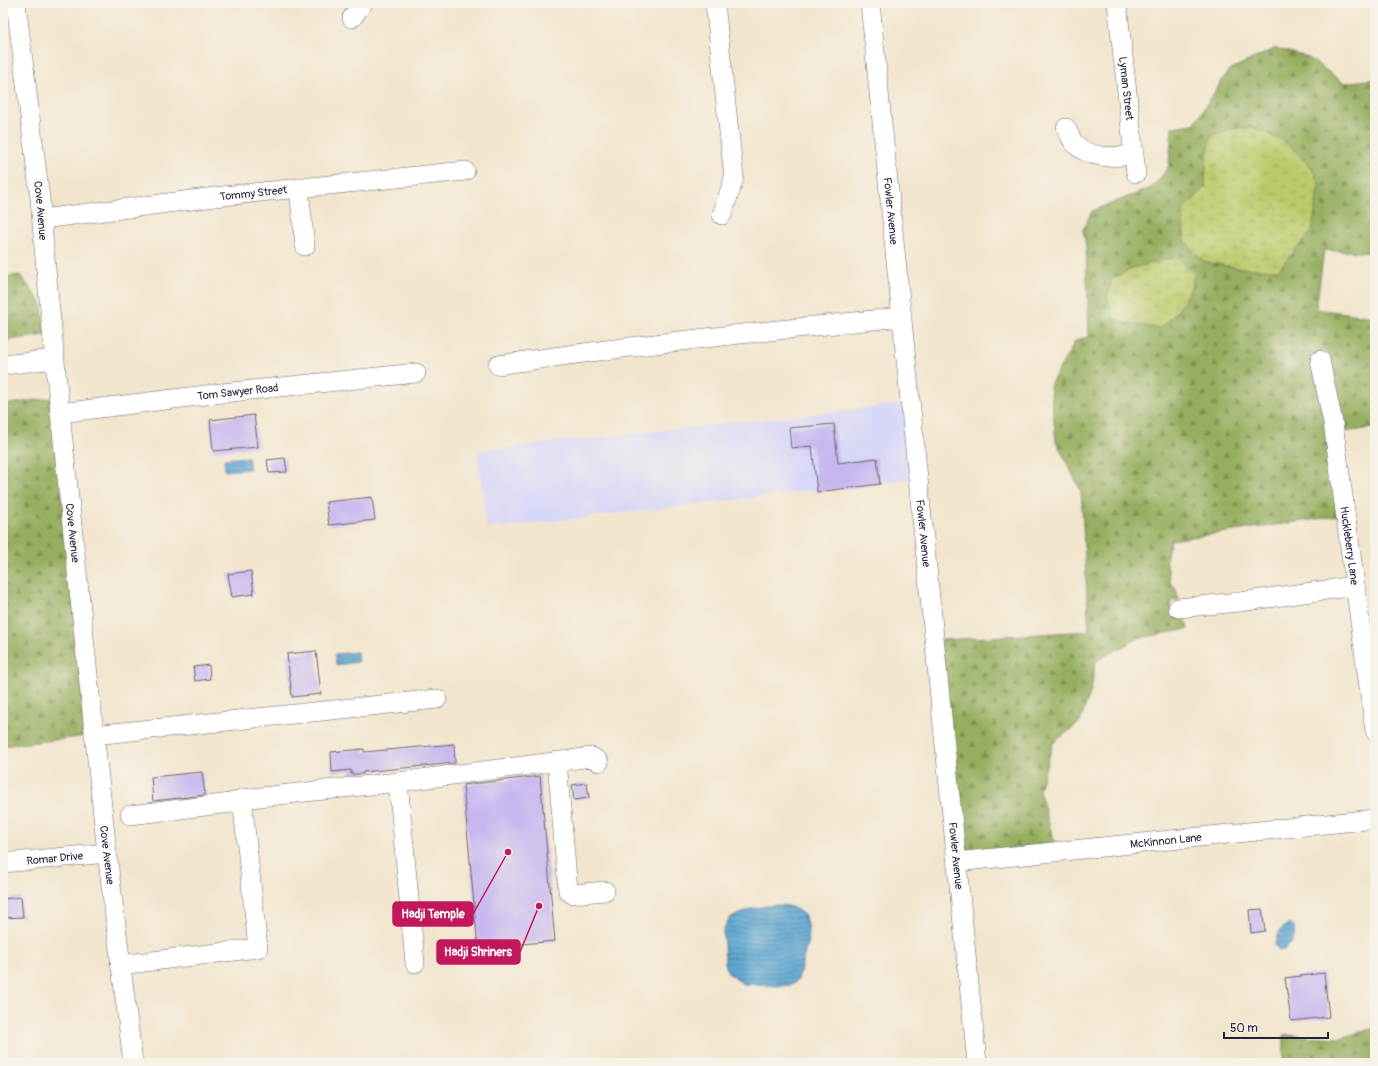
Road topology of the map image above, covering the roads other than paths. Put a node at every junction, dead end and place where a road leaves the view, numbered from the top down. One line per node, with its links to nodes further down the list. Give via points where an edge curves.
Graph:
1 (16, 3): 11 (street, Cove Avenue)
2 (363, 3): 6 (street)
3 (715, 3): 10 (street, via 734,178)
4 (870, 3): 13 (street, Fowler Avenue)
5 (1117, 3): 7 (street, Lyman Street, via 1135,164 1089,154 1074,142)
6 (352, 18)
7 (1066, 128)
8 (465, 171): 9 (street, Tommy Street)
9 (299, 189): 11 (street, Tommy Street); 12 (street)
10 (722, 215)
11 (42, 219): 14 (street, Cove Avenue)
12 (305, 246)
13 (902, 317): 17 (street, via 704,338); 32 (street, Fowler Avenue)
14 (54, 359): 16 (street); 19 (street, Cove Avenue)
15 (1320, 360): 20 (street, Huckleberry Lane, via 1333,423)
16 (3, 365)
17 (498, 365)
18 (416, 373): 19 (street, Tom Sawyer Road)
19 (60, 412): 24 (street, Cove Avenue)
20 (1355, 586): 21 (street); 23 (street, Huckleberry Lane)
21 (1178, 608)
22 (437, 699): 24 (street)
23 (1375, 731)
24 (94, 735): 31 (street, Cove Avenue)
25 (557, 761): 26 (street, via 592,757); 27 (street); 34 (street, via 568,891 572,894)
26 (599, 762)
27 (398, 782): 28 (street); 35 (street)
28 (242, 799): 29 (street); 36 (street, via 258,948)
29 (130, 815)
30 (1375, 819): 32 (street, McKinnon Lane)
31 (107, 853): 33 (street, Romar Drive); 36 (street, Cove Avenue)
32 (956, 862): 38 (street, Fowler Avenue)
33 (3, 864)
34 (605, 891)
35 (415, 964)
36 (120, 965): 37 (street, Cove Avenue)
37 (133, 1063)
38 (977, 1063)

